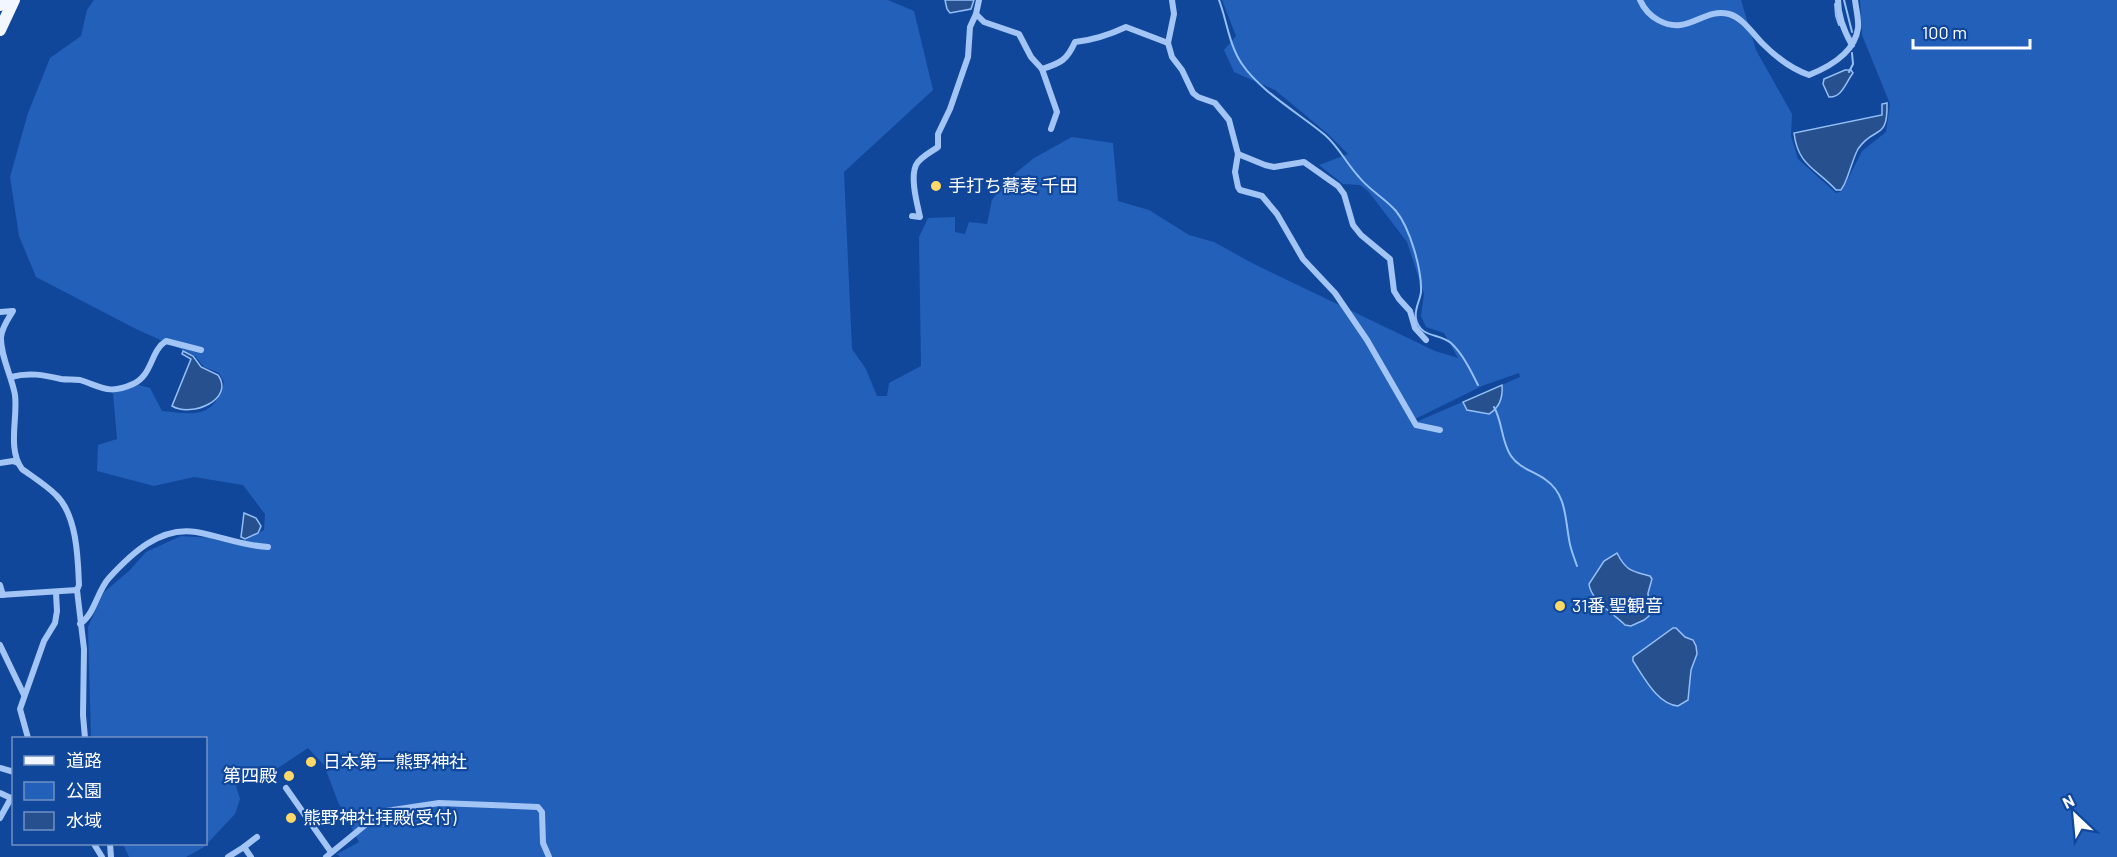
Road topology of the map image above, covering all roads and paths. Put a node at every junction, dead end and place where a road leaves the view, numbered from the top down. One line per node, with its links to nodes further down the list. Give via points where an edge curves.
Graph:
1 (2, 0): 8 (main road)
2 (14, 0): 10 (main road)
3 (979, 0): 9 (street)
4 (1172, 0): 11 (street, via 1174,14)
5 (1640, 0): 12 (street, via 1656,19 1673,27 1730,14 1795,70 1809,75 1845,54)
6 (1838, 0): 12 (street, via 1842,24)
7 (1855, 0): 12 (street, via 1858,28)
8 (0, 5)
9 (976, 14): 13 (street, via 984,22 1019,34); 16 (street, via 970,27 968,57 938,134 938,147 915,166 914,188 920,217)
10 (0, 30)
11 (1168, 43): 13 (street, via 1126,27 1090,41 1075,42 1069,56); 15 (street, via 1174,62 1193,93 1215,103 1225,113)
12 (1852, 45)
13 (1042, 69): 14 (street, via 1057,112)
14 (1051, 129)
15 (1238, 154): 18 (street, via 1274,167 1305,162 1338,186 1353,225 1390,259 1394,291); 21 (street, via 1235,172 1240,190 1262,196 1276,213 1303,259 1335,293 1367,340 1416,425)
16 (912, 216)
17 (0, 312): 20 (street, via 13,311 1,338)
18 (1426, 340)
19 (201, 350): 20 (street, via 166,341 159,346 141,380 117,390 107,391 49,374)
20 (11, 377): 23 (street)
21 (1440, 430)
22 (0, 463): 23 (street)
23 (18, 463): 26 (street, via 58,496 66,512 77,544)
24 (268, 547): 29 (street, via 194,531 156,539 133,553 107,580)
25 (0, 585): 28 (street)
26 (77, 590): 27 (street); 29 (street)
27 (56, 593): 28 (street); 31 (street, via 55,623 44,641)
28 (1, 595)
29 (80, 624): 33 (street)
30 (0, 645): 31 (street)
31 (24, 696): 32 (street, via 20,709)
32 (28, 737)
33 (86, 737)
34 (286, 788): 40 (street)
35 (0, 793): 36 (street)
36 (12, 799): 37 (street)
37 (0, 818)
38 (257, 837): 39 (street)
39 (244, 847): 41 (street); 42 (street)
40 (328, 854): 43 (street, via 386,811 439,803 538,807)
41 (228, 857)
42 (251, 857)
43 (549, 857)

